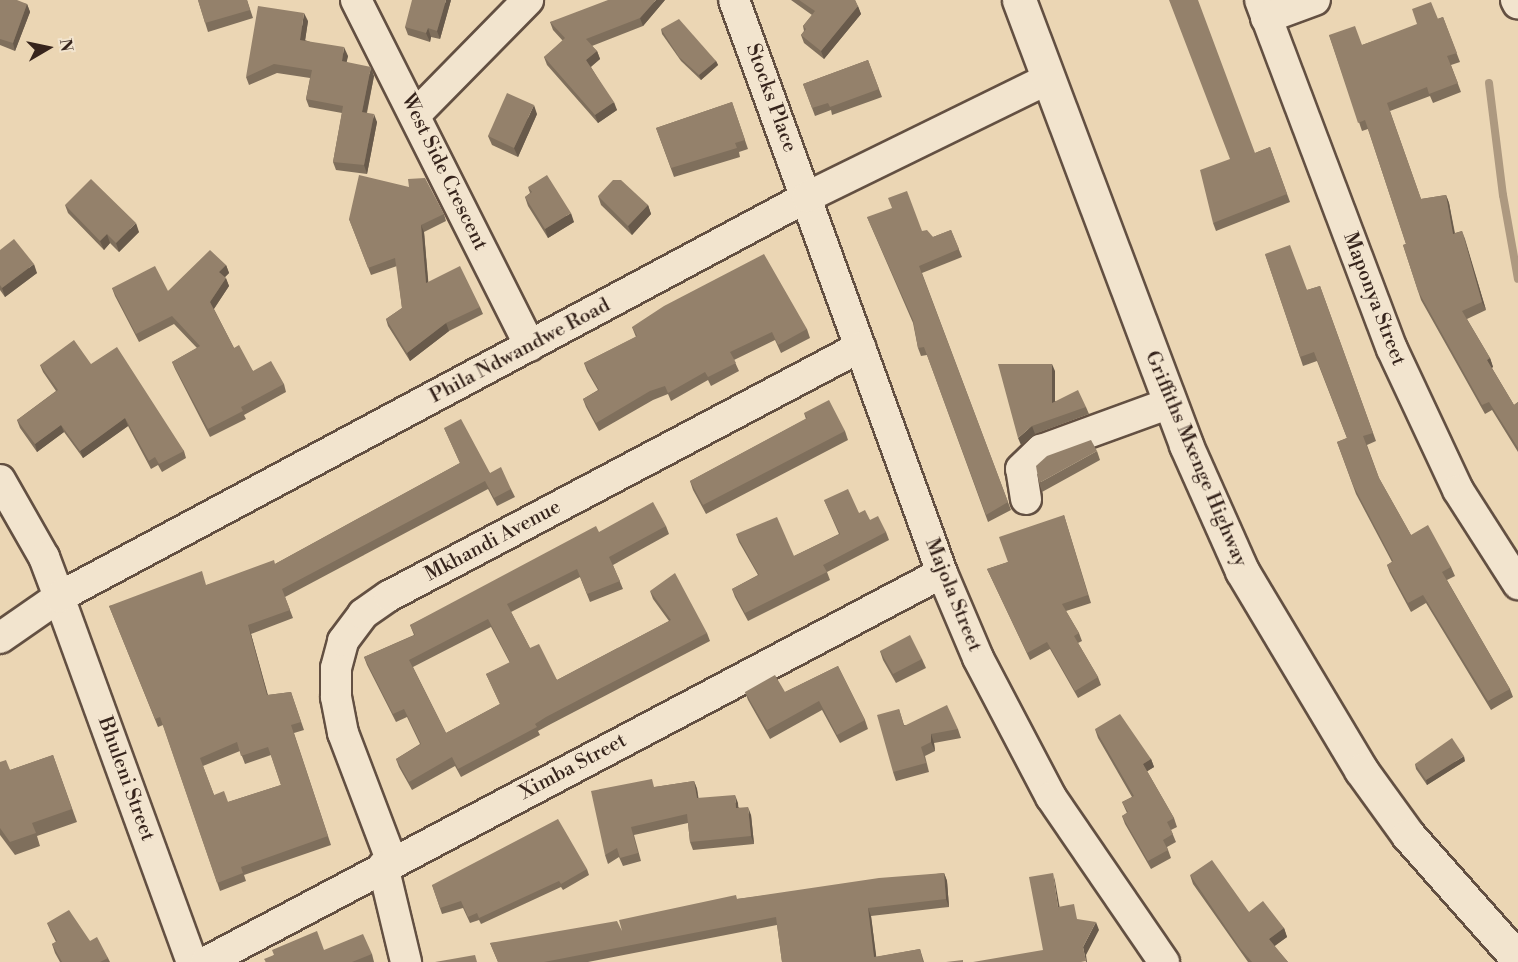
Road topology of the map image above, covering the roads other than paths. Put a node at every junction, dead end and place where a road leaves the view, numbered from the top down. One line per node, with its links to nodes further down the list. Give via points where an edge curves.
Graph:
1 (356, 0): 8 (street, West Side Crescent)
2 (528, 0): 8 (street)
3 (734, 0): 9 (street, Stocks Place)
4 (1019, 0): 7 (street, Griffiths Mxenge Highway)
5 (1315, 0): 6 (street)
6 (1263, 9): 16 (street, Maponya Street, via 1392,349 1458,490)
7 (1048, 79): 9 (street, Phila Ndwandwe Road); 12 (street, Griffiths Mxenge Highway)
8 (416, 114): 10 (street, West Side Crescent)
9 (807, 197): 10 (street, Phila Ndwandwe Road); 11 (street, Majola Street)
10 (530, 346): 17 (street, Phila Ndwandwe Road)
11 (860, 347): 15 (street, Majola Street); 19 (street, Mkhandi Avenue, via 388,596 363,614 343,641 336,668 336,697 344,733)
12 (1170, 403): 14 (street, via 1041,450 1021,469); 20 (street, Griffiths Mxenge Highway, via 1242,571 1313,694 1408,834)
13 (0, 480): 17 (street, Bhuleni Street, via 44,557)
14 (1026, 499)
15 (942, 573): 19 (street, Ximba Street); 24 (street, Majola Street, via 1016,736 1085,851)
16 (1518, 584)
17 (59, 597): 18 (street, Phila Ndwandwe Road); 21 (street, Bhuleni Street)
18 (0, 638)
19 (388, 864): 22 (street, Ximba Street); 23 (street, Mkhandi Avenue)
20 (1518, 959)
21 (192, 962)
22 (206, 962)
23 (406, 962)
24 (1164, 962)

